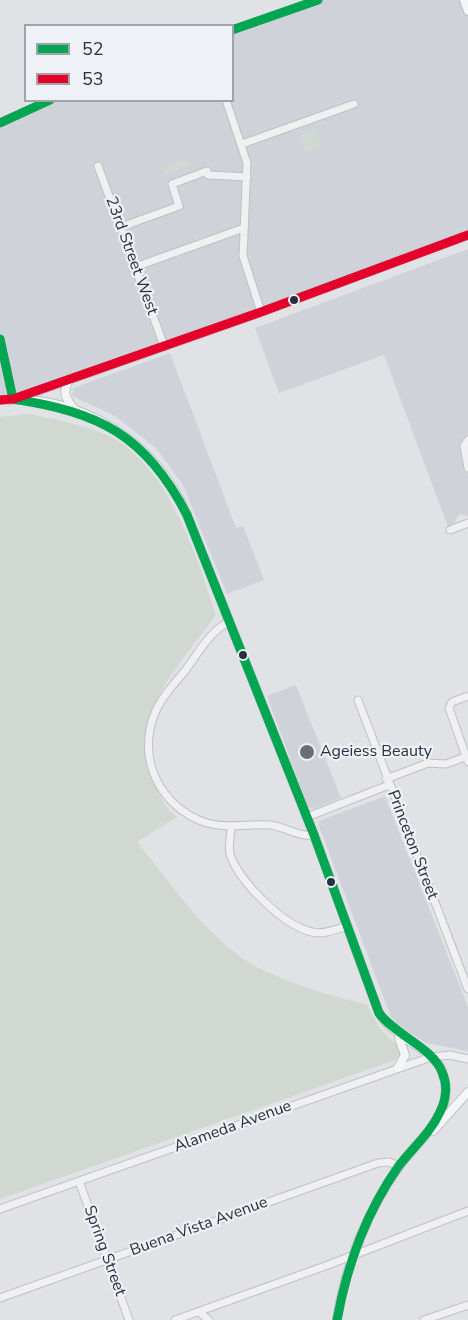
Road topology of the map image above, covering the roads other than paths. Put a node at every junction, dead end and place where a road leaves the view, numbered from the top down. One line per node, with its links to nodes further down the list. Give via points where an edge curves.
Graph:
1 (318, 0): 4 (street)
2 (464, 0): 3 (main road)
3 (468, 11)
4 (234, 29)
5 (47, 102): 8 (street)
6 (227, 102): 9 (street)
7 (354, 104): 9 (street)
8 (0, 123)
9 (242, 144): 11 (street)
10 (98, 166): 12 (street, 23rd Street West)
11 (247, 177): 12 (street, via 208,175 207,171 172,184 179,206); 13 (street)
12 (121, 227): 15 (street, 23rd Street West)
13 (244, 228): 15 (street); 16 (street, via 244,261)
14 (468, 235): 16 (main road)
15 (135, 267): 18 (street, 23rd Street West)
16 (261, 312): 18 (main road)
17 (0, 339): 20 (street)
18 (164, 346): 19 (main road)
19 (70, 379): 20 (main road); 22 (main road, via 65,396)
20 (13, 399): 21 (main road); 22 (main road)
21 (0, 402)
22 (76, 411): 27 (main road, via 116,429 167,476)
23 (466, 443): 24 (street)
24 (468, 468)
25 (468, 524): 26 (street)
26 (450, 530)
27 (230, 622): 32 (main road); 33 (street, via 215,632 164,696 154,715 148,743 150,764 161,791 194,818)
28 (468, 696): 30 (street, via 448,706)
29 (358, 700): 31 (street, Princeton Street)
30 (467, 760): 31 (street, via 446,765 428,763)
31 (388, 782): 32 (street); 36 (street, Princeton Street)
32 (307, 817): 34 (main road)
33 (231, 826): 34 (street, via 270,825 304,836); 35 (street, via 231,856 248,884 270,907 314,933)
34 (314, 835): 35 (main road)
35 (348, 926): 37 (main road, via 379,1013)
36 (468, 989)
37 (395, 1033): 38 (main road); 40 (main road, via 405,1055)
38 (431, 1057): 39 (street, Alameda Avenue, via 450,1055); 40 (street, Alameda Avenue); 42 (main road, via 441,1069 445,1098 437,1119)
39 (468, 1059)
40 (398, 1068): 44 (street, Alameda Avenue)
41 (468, 1092): 42 (main road, via 441,1124)
42 (414, 1146): 43 (main road)
43 (399, 1166): 47 (main road, via 377,1202); 48 (street, Buena Vista Avenue, via 378,1163)
44 (79, 1181): 45 (street, Alameda Avenue); 48 (street, Spring Street)
45 (0, 1209)
46 (468, 1211): 47 (street)
47 (354, 1255): 51 (street); 55 (main road)
48 (107, 1260): 49 (street, Buena Vista Avenue); 52 (street, Spring Street)
49 (0, 1298)
50 (468, 1305): 56 (street)
51 (199, 1312): 53 (street); 54 (street)
52 (129, 1320)
53 (175, 1320)
54 (209, 1320)
55 (337, 1320)
56 (424, 1320)

